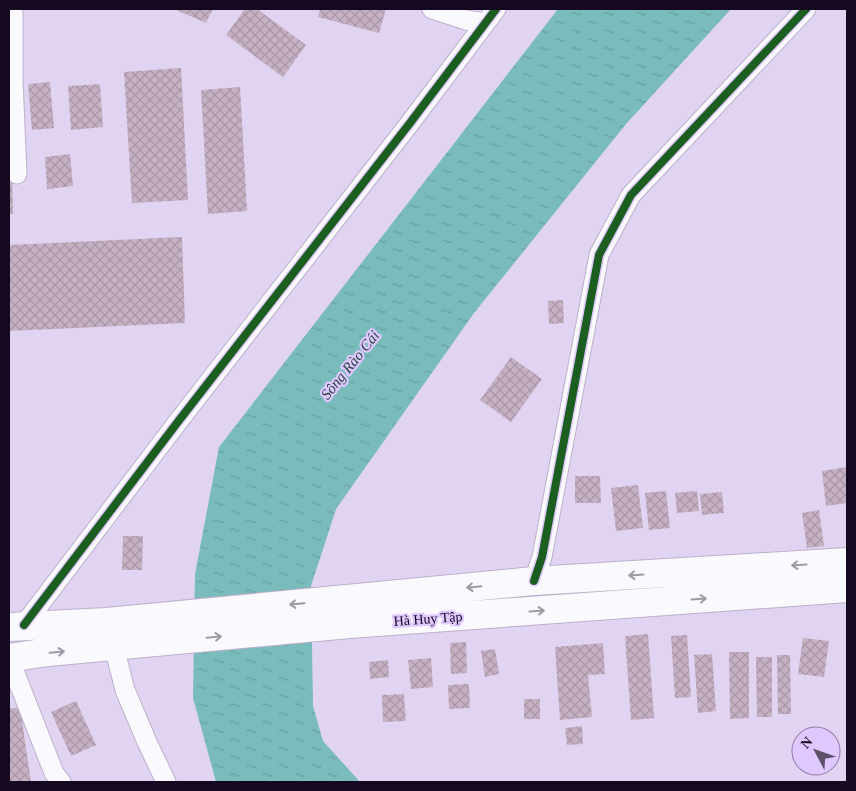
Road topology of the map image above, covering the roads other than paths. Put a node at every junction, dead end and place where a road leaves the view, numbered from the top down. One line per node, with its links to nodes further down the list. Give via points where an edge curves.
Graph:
1 (13, 9): 5 (street)
2 (432, 9): 4 (street, via 466,20)
3 (806, 9): 7 (street, via 631,195 599,255 542,558)
4 (491, 16): 10 (street)
5 (18, 174)
6 (847, 562): 7 (main road, Hà Huy Tập, one-way to 7)
7 (534, 581): 9 (main road, Hà Huy Tập, one-way to 9)
8 (847, 588): 9 (main road, Hà Huy Tập, one-way to 8)
9 (347, 612): 11 (main road, Hà Huy Tập)
10 (16, 626): 11 (main road, Hà Huy Tập)
11 (111, 634): 12 (main road, Hà Huy Tập, one-way to 11); 14 (street, via 125,690)
12 (9, 658): 13 (street, via 54,773)
13 (61, 782)
14 (166, 782)

